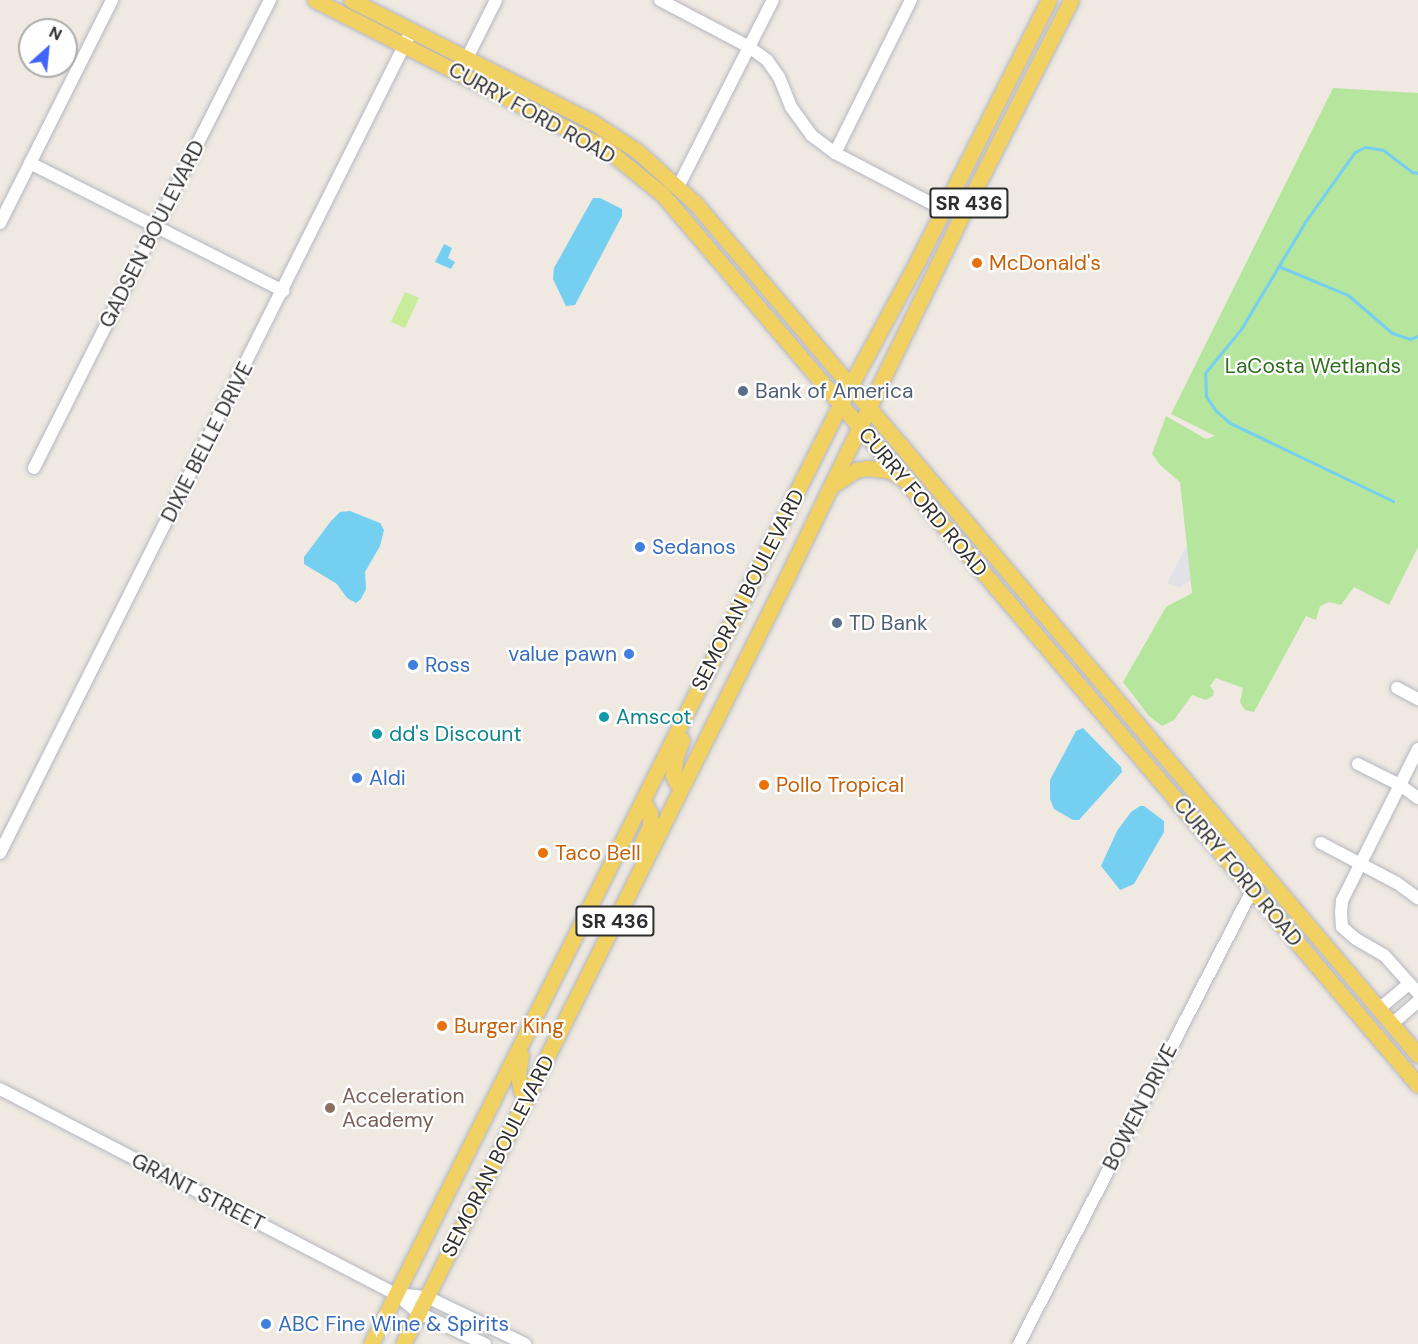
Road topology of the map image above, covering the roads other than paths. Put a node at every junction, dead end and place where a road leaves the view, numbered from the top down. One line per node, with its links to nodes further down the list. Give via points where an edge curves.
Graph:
1 (112, 0): 18 (street)
2 (270, 0): 22 (street, GADSEN BOULEVARD)
3 (316, 0): 12 (main road, CURRY FORD ROAD)
4 (351, 0): 11 (main road, CURRY FORD ROAD)
5 (496, 0): 14 (street)
6 (660, 0): 13 (street)
7 (773, 0): 13 (street)
8 (911, 0): 17 (street)
9 (1049, 0): 20 (main road, SEMORAN BOULEVARD / SR 436)
10 (1071, 0): 26 (main road, SEMORAN BOULEVARD / SR 436)
11 (412, 30): 12 (street, DIXIE BELLE DRIVE); 14 (main road, CURRY FORD ROAD)
12 (405, 45): 15 (main road, CURRY FORD ROAD); 23 (street, DIXIE BELLE DRIVE)
13 (749, 47): 17 (street, via 767,60 791,107 811,135); 19 (street)
14 (467, 58): 15 (street); 19 (main road, CURRY FORD ROAD, via 591,121 637,151)
15 (460, 73): 16 (main road, CURRY FORD ROAD)
16 (604, 147): 19 (main road, via 624,153 669,188); 25 (main road, CURRY FORD ROAD, via 663,195 686,220)
17 (835, 153): 20 (street)
18 (30, 163): 21 (street); 22 (street)
19 (678, 187): 24 (main road, CURRY FORD ROAD)
20 (944, 210): 24 (main road, SEMORAN BOULEVARD / SR 436)
21 (1, 220)
22 (156, 227): 23 (street); 28 (street, GADSEN BOULEVARD)
23 (283, 291): 45 (street, DIXIE BELLE DRIVE)
24 (851, 385): 25 (main road, SEMORAN BOULEVARD / SR 436); 26 (main road, CURRY FORD ROAD)
25 (840, 405): 27 (main road, CURRY FORD ROAD); 36 (main road, SEMORAN BOULEVARD / SR 436)
26 (869, 406): 27 (main road, SEMORAN BOULEVARD / SR 436); 32 (main road, CURRY FORD ROAD)
27 (860, 427): 29 (main road, CURRY FORD ROAD); 30 (main road, SEMORAN BOULEVARD / SR 436)
28 (34, 468)
29 (904, 480): 30 (main road, via 891,471 867,468 856,470); 31 (main road, CURRY FORD ROAD)
30 (831, 487): 40 (main road, SEMORAN BOULEVARD / SR 436)
31 (994, 584): 32 (main road, via 1011,595 1069,661); 33 (main road, CURRY FORD ROAD)
32 (1088, 665): 38 (main road, CURRY FORD ROAD)
33 (1077, 682): 38 (main road, via 1095,686 1137,734); 48 (main road, CURRY FORD ROAD)
34 (1397, 688): 35 (street)
35 (1418, 699)
36 (684, 719): 40 (main road, via 673,775); 43 (main road, SEMORAN BOULEVARD / SR 436)
37 (1418, 749): 41 (street)
38 (1163, 754): 47 (main road, CURRY FORD ROAD)
39 (1358, 765): 41 (street)
40 (682, 785): 51 (main road, SEMORAN BOULEVARD / SR 436)
41 (1400, 785): 42 (street); 46 (street)
42 (1418, 798)
43 (643, 801): 51 (main road, via 650,813 650,826 590,947); 57 (main road, SEMORAN BOULEVARD / SR 436)
44 (1321, 843): 46 (street)
45 (0, 853)
46 (1361, 863): 49 (street); 52 (street, via 1342,901 1342,927 1384,955)
47 (1262, 871): 48 (street, BOWEN DRIVE); 54 (main road, CURRY FORD ROAD)
48 (1252, 889): 50 (main road, CURRY FORD ROAD); 70 (street, BOWEN DRIVE)
49 (1418, 898)
50 (1308, 954): 55 (main road, via 1367,1013); 56 (main road, CURRY FORD ROAD)
51 (591, 968): 62 (main road, SEMORAN BOULEVARD / SR 436)
52 (1414, 989): 54 (street)
53 (1418, 1001): 55 (street)
54 (1379, 1009): 55 (main road, CURRY FORD ROAD)
55 (1392, 1024): 58 (main road, CURRY FORD ROAD)
56 (1379, 1040): 59 (main road, via 1392,1040 1400,1045); 60 (main road, CURRY FORD ROAD)
57 (523, 1043): 62 (main road, via 518,1073 520,1091); 63 (main road, SEMORAN BOULEVARD / SR 436)
58 (1418, 1055)
59 (1418, 1066)
60 (1418, 1085)
61 (0, 1089): 63 (street, GRANT STREET)
62 (526, 1100): 64 (main road, SEMORAN BOULEVARD / SR 436)
63 (396, 1294): 64 (street, GRANT STREET); 65 (street, GRANT STREET); 66 (main road, SEMORAN BOULEVARD / SR 436)
64 (427, 1297): 65 (main road, SEMORAN BOULEVARD / SR 436); 69 (street, GRANT STREET)
65 (419, 1313): 67 (main road, SEMORAN BOULEVARD / SR 436); 68 (street, GRANT STREET)
66 (371, 1344)
67 (403, 1344)
68 (485, 1344)
69 (525, 1344)
70 (1019, 1344)

